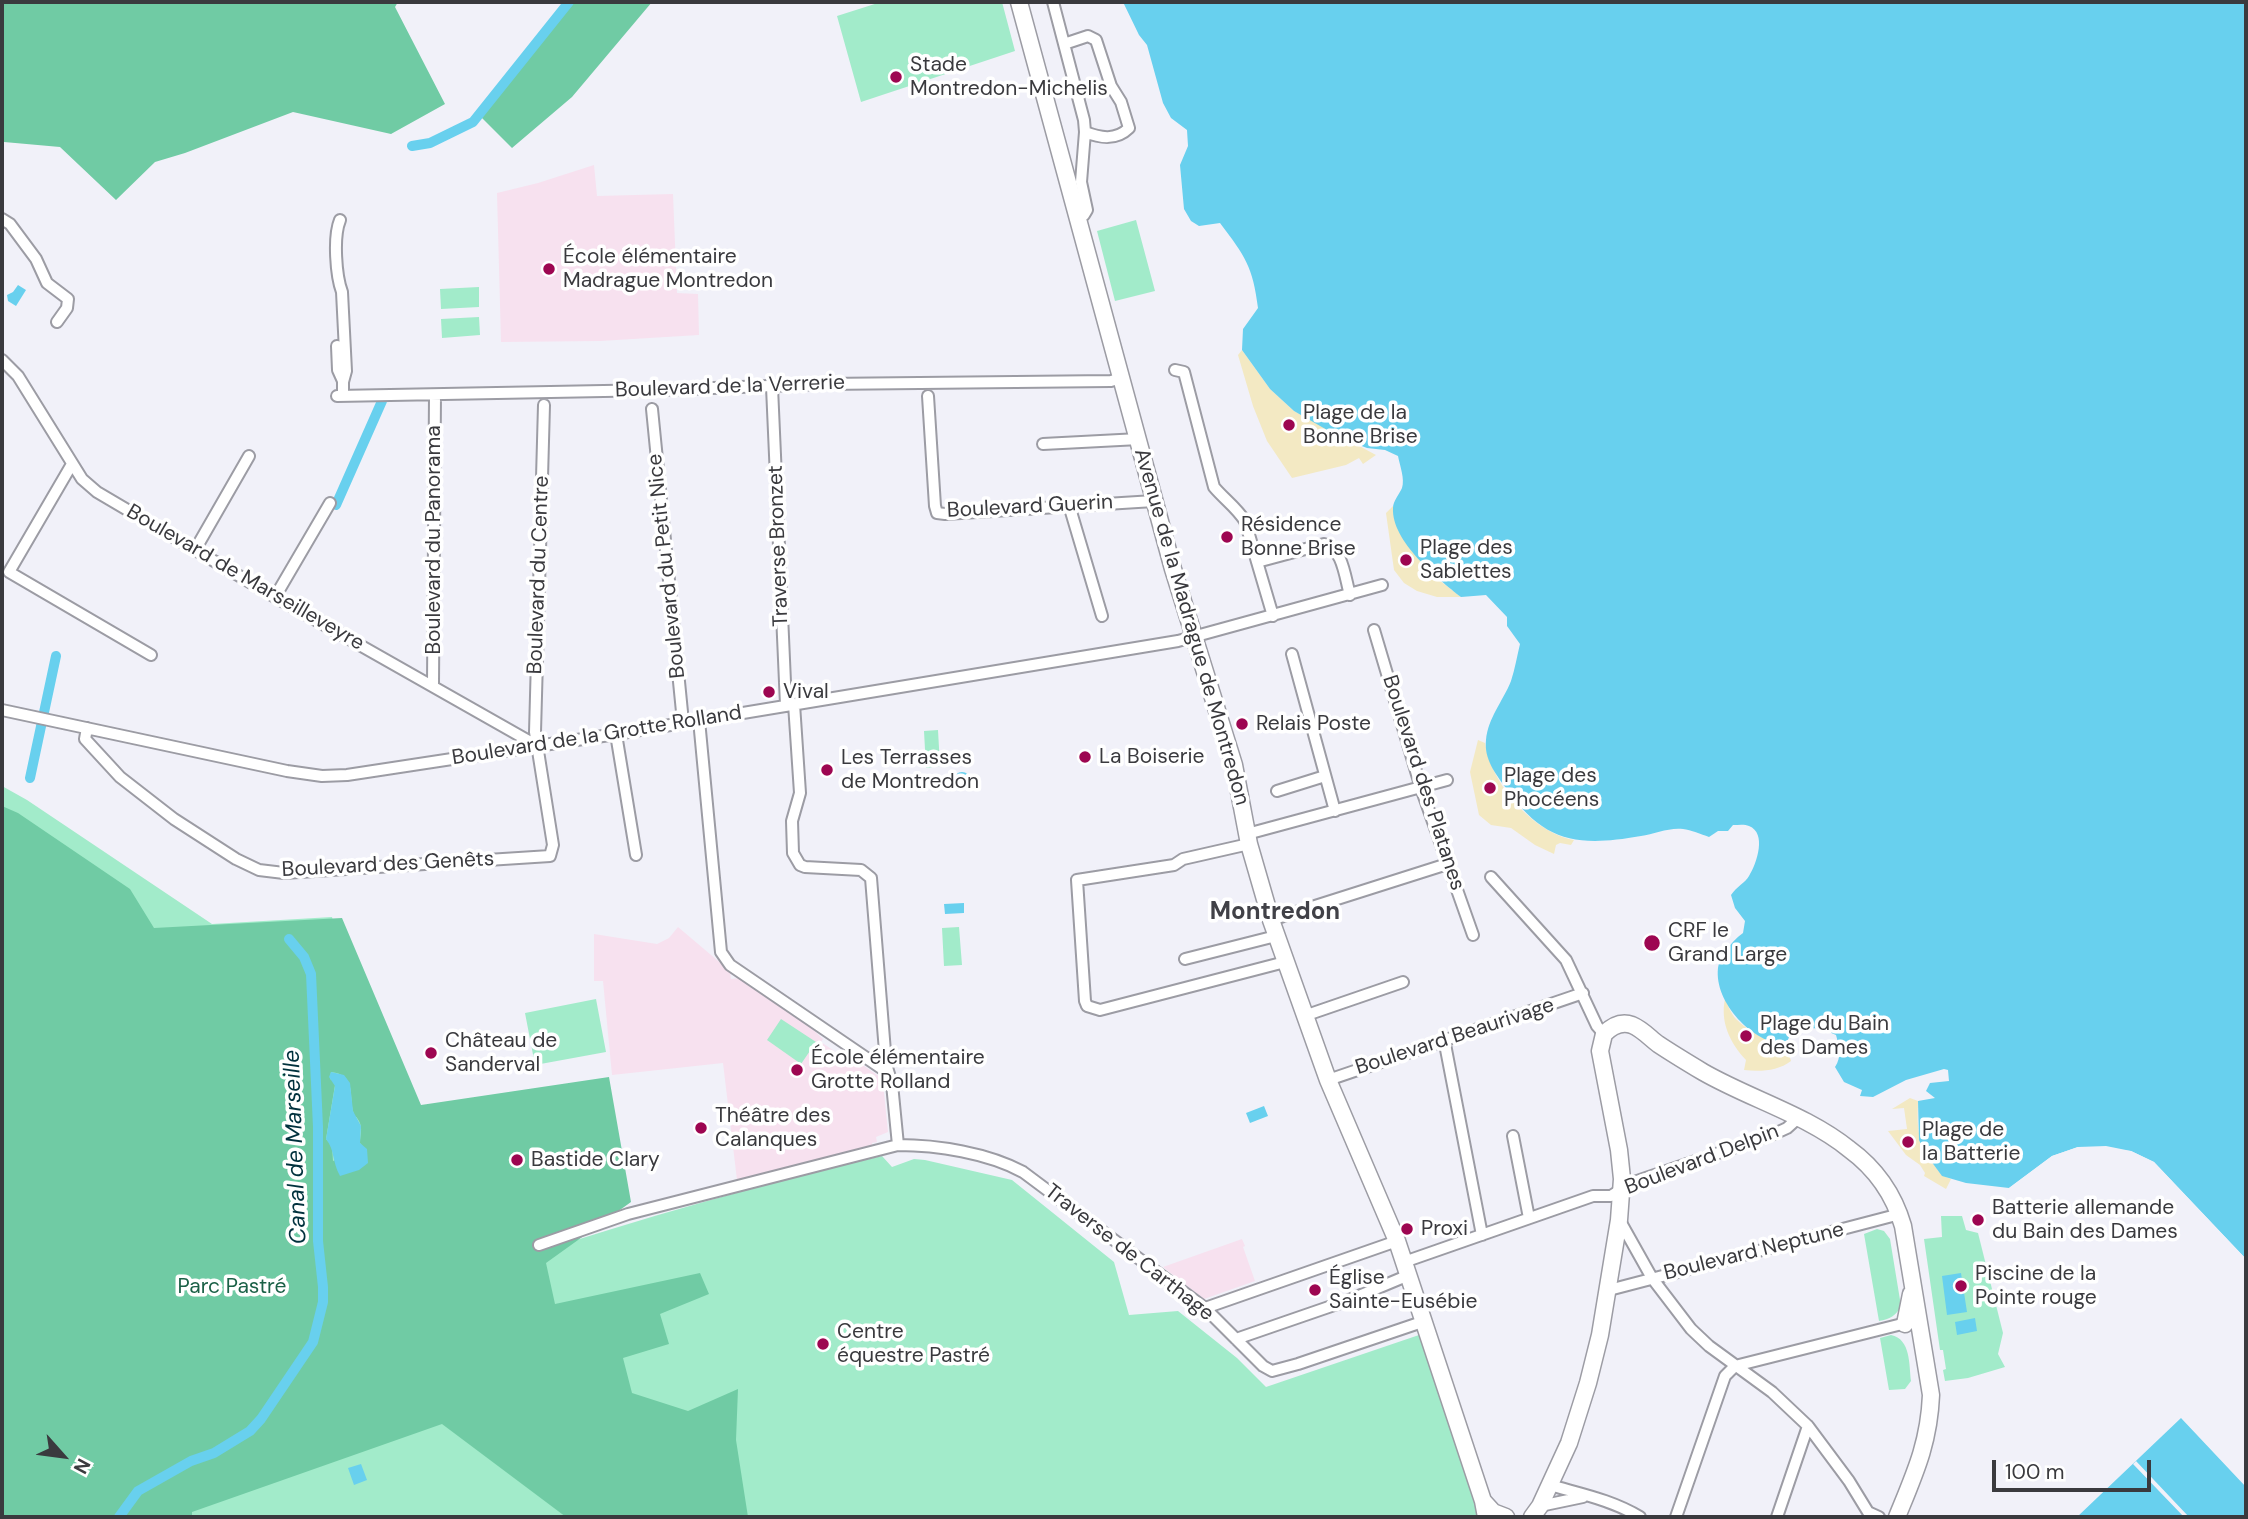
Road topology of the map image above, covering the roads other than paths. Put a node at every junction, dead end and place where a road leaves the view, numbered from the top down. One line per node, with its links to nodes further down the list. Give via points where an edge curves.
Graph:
1 (1019, 2): 5 (street, Avenue de la Madrague de Montredon)
2 (1053, 2): 3 (street)
3 (1064, 44): 4 (street); 4 (street, via 1088,36 1096,40 1129,128 1107,138)
4 (1085, 132): 5 (street, via 1081,182 1087,210)
5 (1077, 218): 11 (street, Avenue de la Madrague de Montredon)
6 (2, 219): 8 (street, via 36,259 47,284 68,299)
7 (341, 220): 13 (street, Boulevard de la Verrerie, via 336,231 346,371 340,396)
8 (57, 322)
9 (2, 359): 20 (street, Boulevard de Marseilleveyre, via 18,376)
10 (1175, 370): 25 (street, via 1184,372 1214,486 1245,521)
11 (1122, 378): 12 (street, Boulevard de la Verrerie); 17 (street, Avenue de la Madrague de Montredon)
12 (772, 387): 13 (street, Boulevard de la Verrerie); 36 (street, Traverse Bronzet)
13 (435, 395): 35 (street, Boulevard du Panorama)
14 (928, 396): 23 (street, Boulevard Guerin, via 937,513)
15 (544, 405): 42 (street, Boulevard du Centre)
16 (652, 409): 39 (street, Boulevard du Petit Nice)
17 (1139, 439): 18 (street); 21 (street, Avenue de la Madrague de Montredon)
18 (1043, 444)
19 (249, 456): 24 (street)
20 (72, 464): 24 (street, Boulevard de Marseilleveyre, via 97,492); 34 (street, via 9,572)
21 (1154, 501): 23 (street, Boulevard Guerin); 32 (street, Avenue de la Madrague de Montredon)
22 (330, 503): 28 (street)
23 (1069, 505): 29 (street)
24 (195, 550): 28 (street, Boulevard de Marseilleveyre)
25 (1257, 562): 27 (street, via 1330,546 1337,552); 30 (street)
26 (1382, 585): 27 (street, Boulevard de la Grotte Rolland)
27 (1350, 595): 30 (street, Boulevard de la Grotte Rolland)
28 (275, 597): 35 (street, Boulevard de Marseilleveyre)
29 (1102, 616)
30 (1273, 616): 32 (street, Boulevard de la Grotte Rolland)
31 (1374, 630): 45 (street, Boulevard des Platanes)
32 (1194, 637): 36 (street, Boulevard de la Grotte Rolland); 48 (street, Avenue de la Madrague de Montredon, via 1234,765)
33 (1292, 654): 43 (street)
34 (151, 655)
35 (433, 684): 42 (street, Boulevard de Marseilleveyre)
36 (790, 705): 38 (street, Boulevard de la Grotte Rolland); 62 (street, via 800,793 792,821 793,853 805,867 861,870 871,878)
37 (2, 710): 40 (street, Boulevard de la Grotte Rolland)
38 (699, 720): 39 (street, Boulevard de la Grotte Rolland); 62 (street, via 721,952 730,965)
39 (683, 722): 41 (street, Boulevard de la Grotte Rolland)
40 (87, 728): 42 (street, Boulevard de la Grotte Rolland, via 322,776); 42 (street, Boulevard des Genêts, via 85,739 120,777 174,819 236,859 260,870 284,873 550,856 553,845)
41 (616, 734): 42 (street, Boulevard de la Grotte Rolland); 49 (street)
42 (536, 745)
43 (1325, 776): 46 (street); 47 (street)
44 (1447, 780): 45 (street)
45 (1422, 788): 47 (street); 53 (street, Boulevard des Platanes)
46 (1277, 790)
47 (1335, 811): 48 (street)
48 (1248, 839): 52 (street, Avenue de la Madrague de Montredon); 56 (street, via 1174,865 1077,880 1085,1001 1100,1010)
49 (636, 855)
50 (1441, 866): 52 (street)
51 (1491, 877): 58 (street, via 1566,960)
52 (1271, 920): 54 (street, Avenue de la Madrague de Montredon)
53 (1473, 935)
54 (1276, 936): 55 (street); 56 (street, Avenue de la Madrague de Montredon)
55 (1185, 959)
56 (1284, 962): 59 (street, Avenue de la Madrague de Montredon)
57 (1403, 982): 59 (street)
58 (1583, 993): 60 (street); 61 (street, Boulevard Beaurivage)
59 (1304, 1016): 63 (street, Avenue de la Madrague de Montredon)
60 (1604, 1034): 64 (street, via 1616,1025 1633,1026 1703,1071); 67 (street, via 1600,1051 1619,1150)
61 (1444, 1039): 63 (street, Boulevard Beaurivage); 71 (street)
62 (887, 1072): 66 (street)
63 (1328, 1080): 72 (street, Avenue de la Madrague de Montredon)
64 (1797, 1119): 67 (street, Boulevard Delpin, via 1774,1134); 68 (street, via 1849,1149 1883,1184)
65 (1513, 1136): 69 (street)
66 (898, 1145): 73 (street, Traverse de Carthage, via 628,1214); 77 (street, Traverse de Carthage, via 940,1148 1023,1172)
67 (1621, 1189): 69 (street, Boulevard Delpin, via 1611,1196 1593,1196); 70 (street)
68 (1900, 1214): 75 (street, Boulevard Neptune); 79 (street, via 1913,1288)
69 (1529, 1218): 71 (street, Boulevard Delpin)
70 (1619, 1220): 75 (street); 76 (street)
71 (1482, 1235): 74 (street, Boulevard Delpin)
72 (1397, 1241): 74 (street, Avenue de la Madrague de Montredon); 77 (street)
73 (539, 1245)
74 (1407, 1268): 78 (street, Avenue de la Madrague de Montredon); 80 (street, Boulevard Delpin, via 1349,1300)
75 (1652, 1278): 76 (street, Boulevard Neptune); 81 (street, via 1690,1329)
76 (1609, 1290): 83 (street, via 1588,1383)
77 (1205, 1308): 80 (street, Traverse de Carthage)
78 (1425, 1321): 80 (street, Traverse de Carthage, via 1272,1371); 85 (street, Avenue de la Madrague de Montredon)
79 (1912, 1322): 81 (street); 93 (street, via 1931,1395 1930,1420 1919,1464)
80 (1236, 1339)
81 (1735, 1366): 82 (street); 90 (street, via 1725,1376)
82 (1808, 1426): 91 (street); 92 (street, via 1868,1512)
83 (1550, 1485): 84 (street); 86 (street); 88 (street)
84 (1585, 1497): 86 (street); 89 (street, via 1600,1498)
85 (1485, 1509): 87 (street)
86 (1536, 1511)
87 (1506, 1517)
88 (1523, 1517)
89 (1640, 1517)
90 (1676, 1517)
91 (1777, 1517)
92 (1879, 1517)
93 (1897, 1517)

